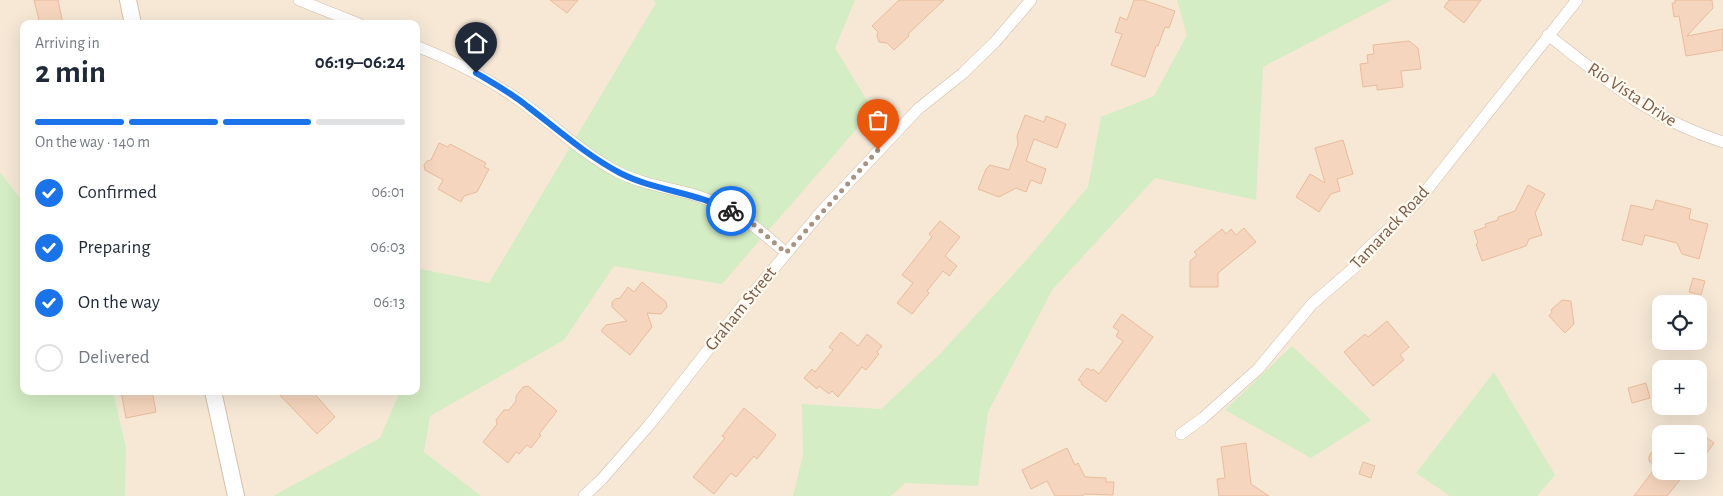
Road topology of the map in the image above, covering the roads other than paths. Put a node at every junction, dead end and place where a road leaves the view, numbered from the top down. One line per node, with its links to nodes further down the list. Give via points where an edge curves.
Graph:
1 (128, 0): 5 (main road)
2 (300, 0): 6 (street)
3 (1031, 0): 10 (street, Graham Street, via 986,51 918,109)
4 (1577, 0): 7 (street, Tamarack Road)
5 (132, 20)
6 (349, 20)
7 (1548, 35): 9 (street, Rio Vista Drive, via 1647,109 1695,133); 12 (street, Tamarack Road, via 1418,201 1362,254 1356,266 1312,304 1258,369)
8 (420, 48): 10 (street, via 476,73 509,93 594,158 618,172 722,206 753,224)
9 (1723, 142)
10 (786, 253): 14 (street, Graham Street, via 650,424)
11 (214, 395): 13 (main road)
12 (1181, 434)
13 (236, 496)
14 (584, 496)

